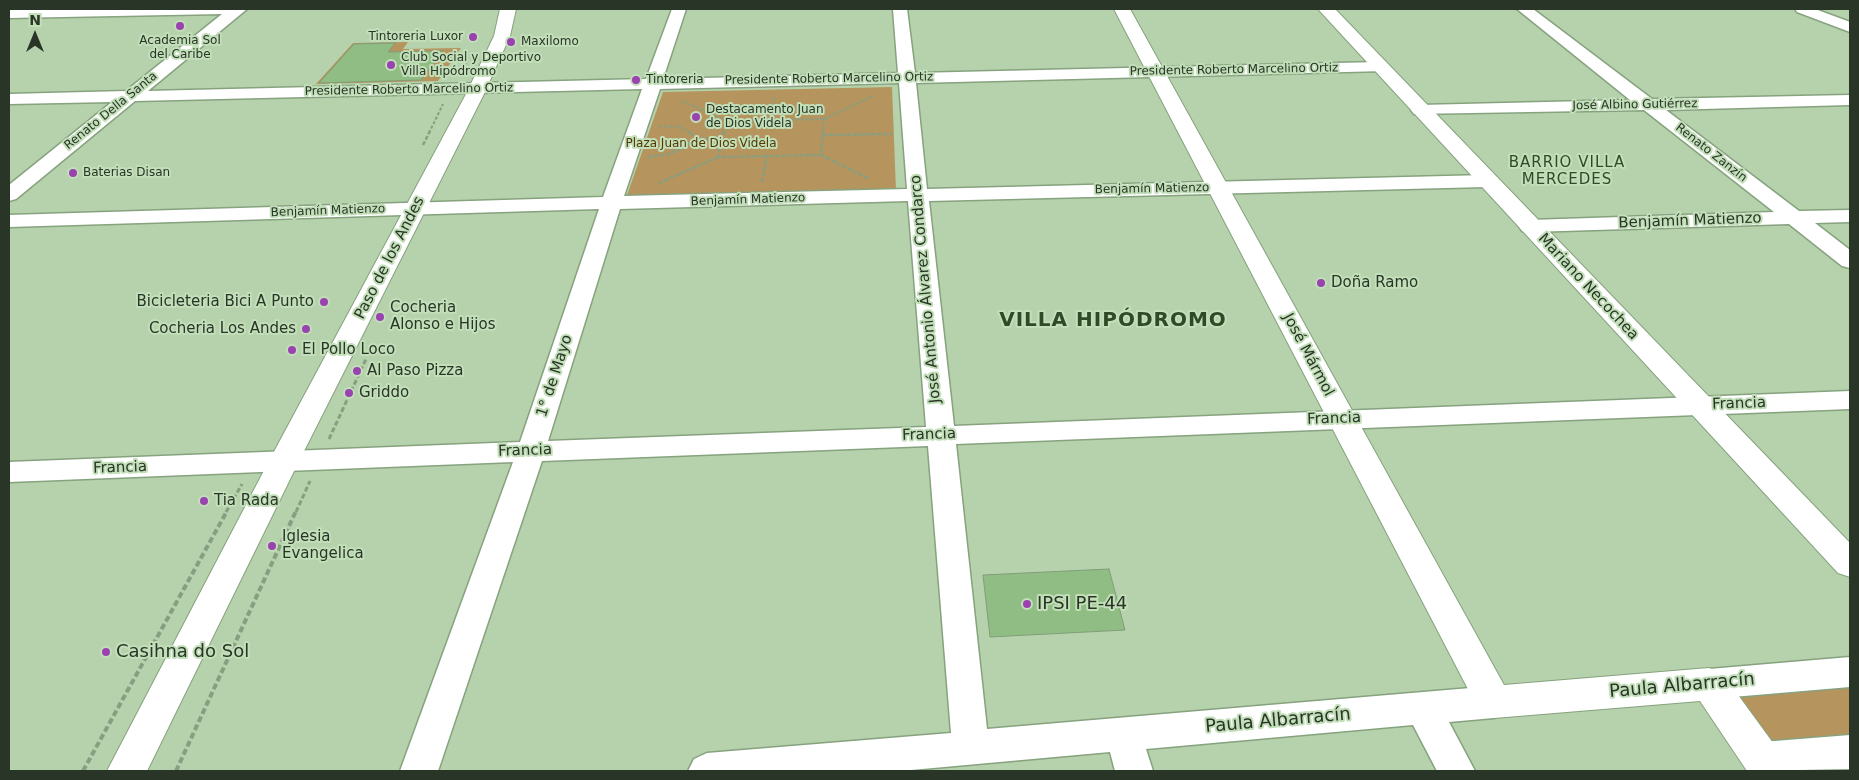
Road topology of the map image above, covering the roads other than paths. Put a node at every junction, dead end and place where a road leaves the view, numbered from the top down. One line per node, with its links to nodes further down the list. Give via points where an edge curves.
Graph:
1 (238, 9): 9 (street); 16 (street, Renato Della Santa)
2 (508, 9): 15 (street, Paso de los Andes, via 502,36)
3 (679, 9): 14 (street, 1° de Mayo)
4 (900, 9): 13 (street, José Antonio Álvarez Condarco)
5 (1122, 9): 12 (street, José Mármol)
6 (1326, 9): 11 (street, Mariano Necochea)
7 (1524, 9): 19 (street, Renato Zanzín)
8 (1802, 9): 10 (street)
9 (11, 12)
10 (1850, 28)
11 (1379, 67): 12 (street, Presidente Roberto Marcelino Ortiz); 20 (street, Mariano Necochea)
12 (1156, 72): 13 (street, Presidente Roberto Marcelino Ortiz); 23 (street, José Mármol)
13 (906, 77): 14 (street, Presidente Roberto Marcelino Ortiz); 25 (street, José Antonio Álvarez Condarco)
14 (653, 83): 15 (street, Presidente Roberto Marcelino Ortiz); 26 (street, 1° de Mayo)
15 (478, 88): 16 (street, Presidente Roberto Marcelino Ortiz); 27 (street, Paso de los Andes)
16 (129, 96): 17 (street, Presidente Roberto Marcelino Ortiz); 24 (street, Renato Della Santa)
17 (9, 99)
18 (1842, 100): 19 (street, José Albino Gutiérrez); 21 (street)
19 (1648, 105): 20 (street, José Albino Gutiérrez); 29 (street, Renato Zanzín)
20 (1420, 110): 22 (street, Mariano Necochea)
21 (1850, 110)
22 (1486, 181): 23 (street, Benjamín Matienzo); 31 (street, Mariano Necochea)
23 (1217, 187): 25 (street, Benjamín Matienzo); 35 (street, José Mármol)
24 (9, 195)
25 (917, 195): 26 (street, Benjamín Matienzo); 36 (street, José Antonio Álvarez Condarco)
26 (611, 204): 27 (street, Benjamín Matienzo); 37 (street, 1° de Mayo)
27 (416, 208): 30 (street, Benjamín Matienzo); 38 (street, Paso de los Andes)
28 (1850, 216): 29 (street, Benjamín Matienzo)
29 (1795, 218): 31 (street, Benjamín Matienzo); 32 (street, Renato Zanzín)
30 (9, 221)
31 (1530, 226): 34 (street, Mariano Necochea)
32 (1850, 261)
33 (1850, 400): 34 (street, Francia)
34 (1700, 405): 35 (street, Francia); 40 (street, Mariano Necochea)
35 (1343, 419): 36 (street, Francia); 43 (street, José Mármol)
36 (940, 435): 37 (street, Francia); 46 (street, José Antonio Álvarez Condarco)
37 (531, 451): 38 (street, Francia); 51 (street, 1° de Mayo)
38 (269, 461): 39 (street, Francia); 50 (street, Paso de los Andes)
39 (9, 472)
40 (1850, 564)
41 (1850, 672): 42 (street, Paula Albarracín)
42 (1709, 684): 43 (street, Paula Albarracín); 48 (street)
43 (1494, 702): 44 (street, Paula Albarracín)
44 (1423, 708): 45 (street, Paula Albarracín); 54 (street)
45 (1123, 734): 46 (street, Paula Albarracín); 53 (street)
46 (970, 748): 49 (street, Paula Albarracín)
47 (1850, 752): 48 (street)
48 (1766, 765)
49 (817, 766): 52 (street, Paula Albarracín)
50 (127, 771)
51 (419, 771)
52 (706, 771)
53 (1134, 771)
54 (1456, 771)

